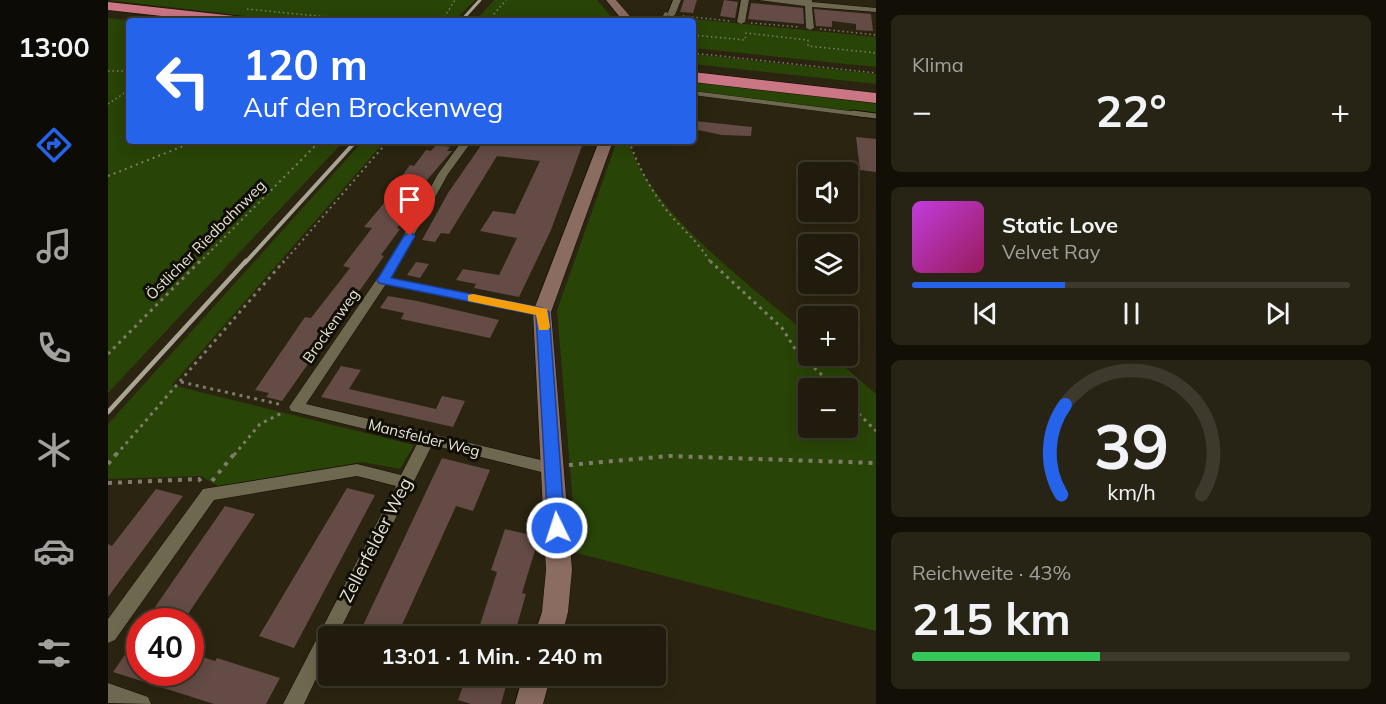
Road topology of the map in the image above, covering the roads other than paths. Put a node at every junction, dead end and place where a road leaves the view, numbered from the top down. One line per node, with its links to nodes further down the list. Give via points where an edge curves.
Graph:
1 (611, 0): 12 (street)
2 (677, 0): 10 (street)
3 (745, 0): 14 (street)
4 (762, 0): 5 (street)
5 (808, 2): 7 (street); 15 (street)
6 (108, 6): 9 (highway)
7 (876, 10)
8 (108, 12): 11 (highway)
9 (241, 15)
10 (669, 15): 13 (lane)
11 (159, 18)
12 (626, 18)
13 (666, 18)
14 (741, 22)
15 (810, 28)
16 (696, 70): 18 (highway)
17 (696, 77): 20 (highway)
18 (876, 90)
19 (696, 93): 21 (lane)
20 (876, 98)
21 (876, 116)
22 (465, 144): 24 (street, Brockenweg, via 442,174)
23 (604, 144): 25 (street)
24 (384, 280): 25 (street); 26 (street, Brockenweg)
25 (542, 312): 28 (street)
26 (296, 407): 27 (street, Mansfelder Weg)
27 (427, 440): 28 (street, Mansfelder Weg); 29 (street, Zellerfelder Weg)
28 (553, 466): 30 (street, via 559,570)
29 (406, 482): 31 (street, via 357,470 209,494); 35 (street, Zellerfelder Weg)
30 (551, 626)
31 (108, 633)
32 (534, 686): 36 (street)
33 (108, 693): 34 (street)
34 (141, 704)
35 (293, 704)
36 (529, 704)

